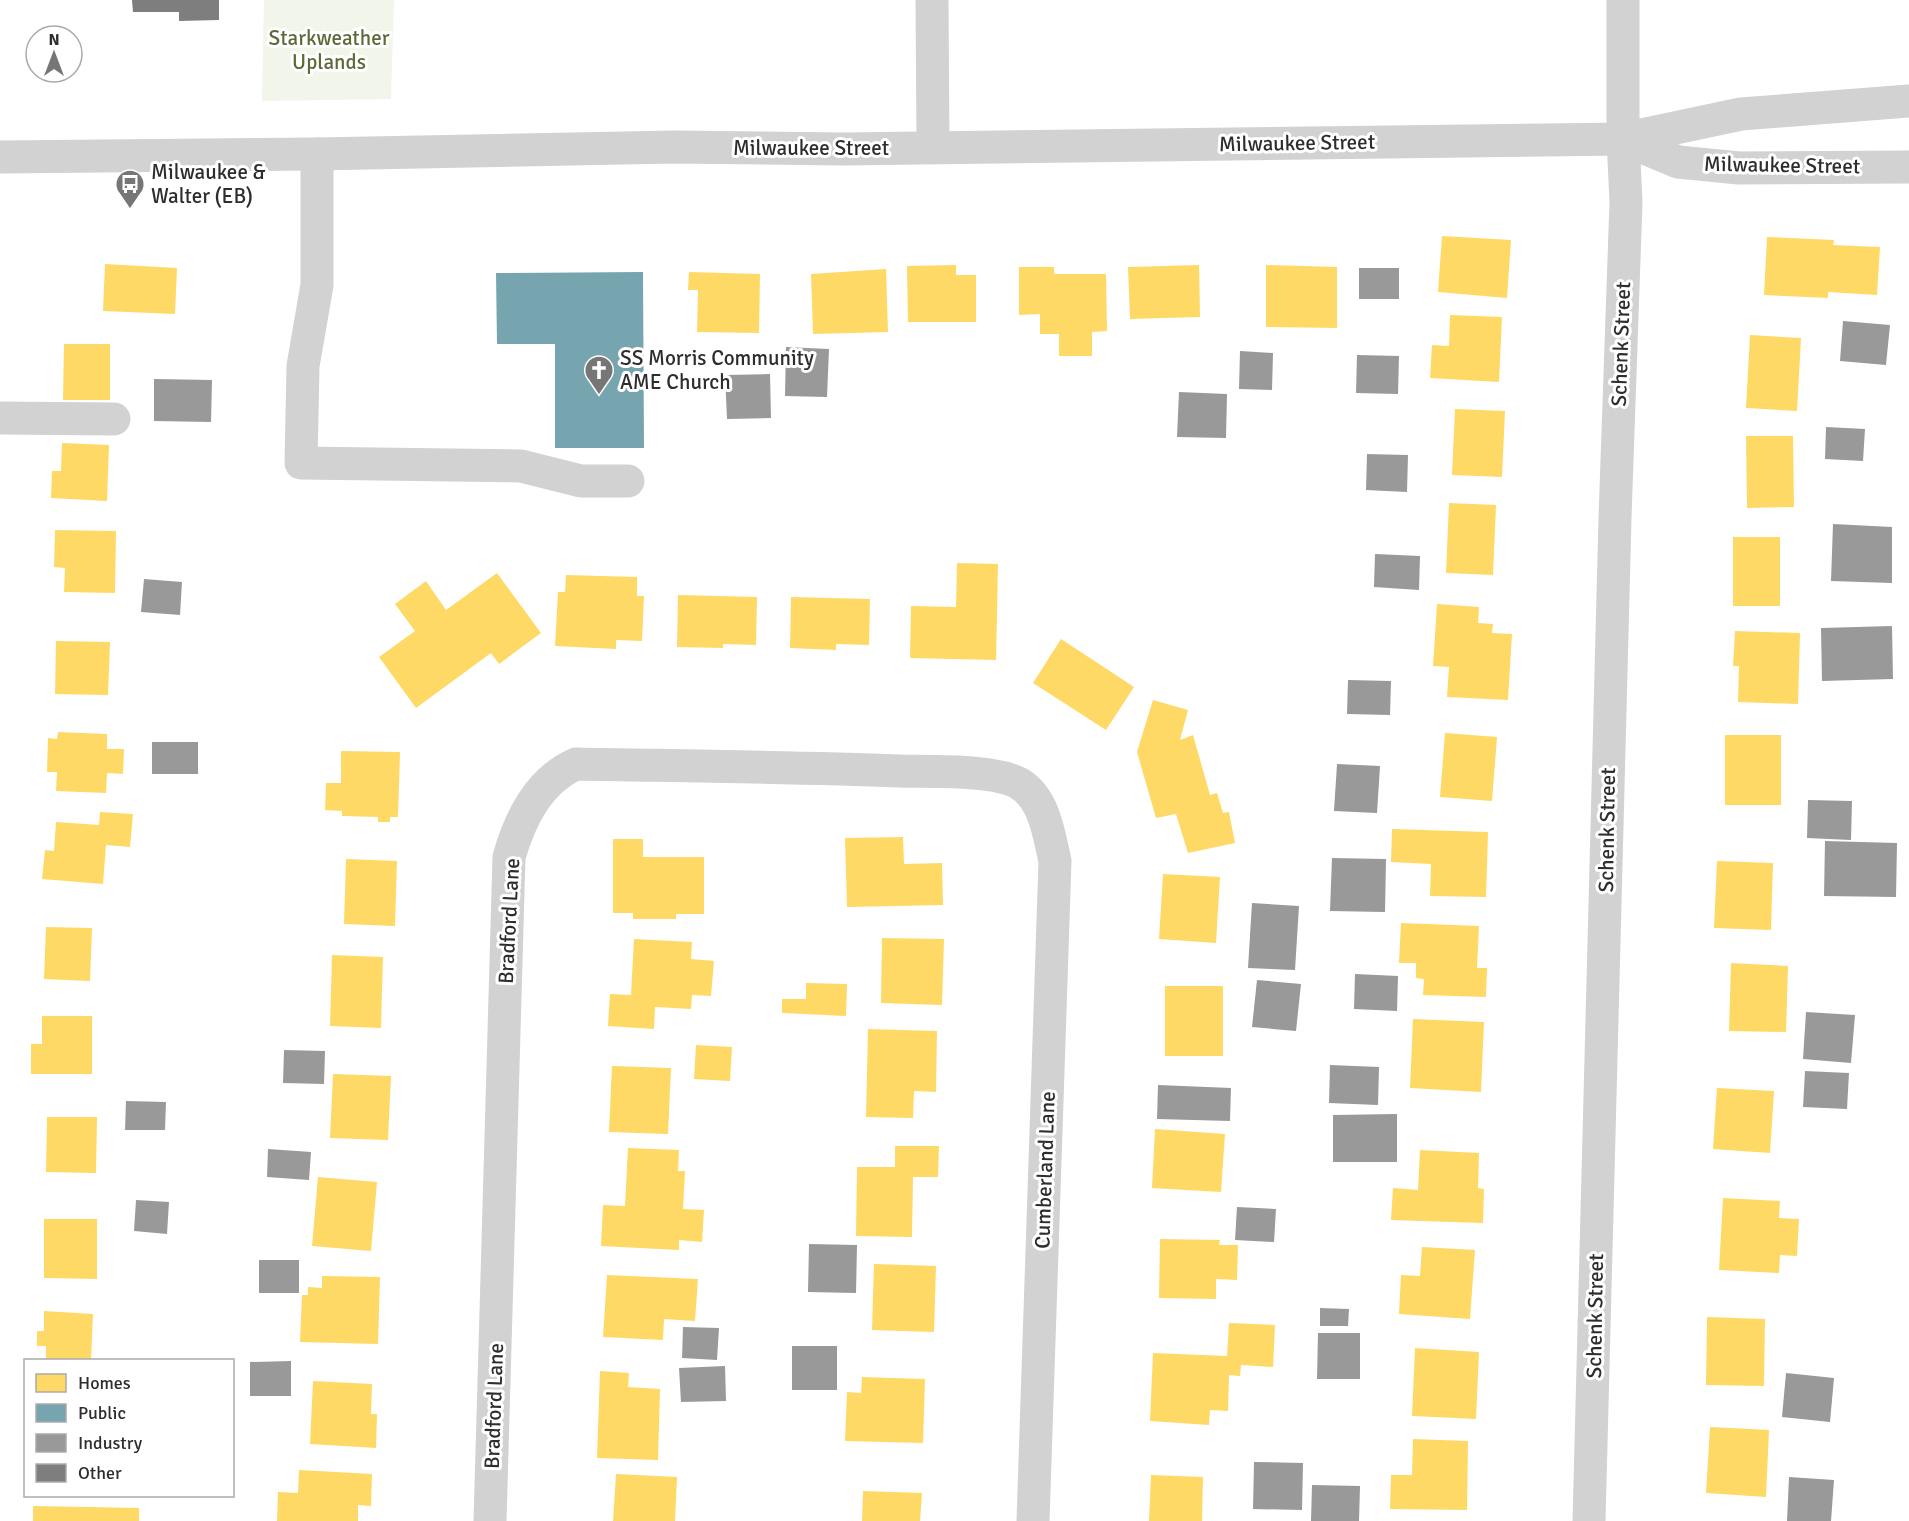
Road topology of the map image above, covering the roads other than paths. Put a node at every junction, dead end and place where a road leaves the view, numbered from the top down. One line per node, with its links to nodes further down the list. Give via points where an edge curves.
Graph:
1 (932, 0): 5 (street)
2 (1623, 0): 4 (street, Schenk Street)
3 (1909, 101): 4 (street, Milwaukee Street, via 1742,114)
4 (1623, 139): 5 (street, Milwaukee Street); 8 (street, Milwaukee Street, via 1678,162 1738,168); 15 (street, Schenk Street, via 1626,202)
5 (933, 147): 6 (street, Milwaukee Street)
6 (317, 154): 7 (street, Milwaukee Street); 11 (street, via 317,285 303,366 302,463 521,466 581,481)
7 (0, 157)
8 (1909, 167)
9 (0, 418): 10 (street)
10 (114, 419)
11 (628, 482)
12 (1046, 820): 13 (street, Bradford Lane, via 1021,785 994,774 576,764 544,787 528,808 509,857); 14 (street, Cumberland Lane, via 1055,861)
13 (490, 1521)
14 (1033, 1521)
15 (1589, 1521)

